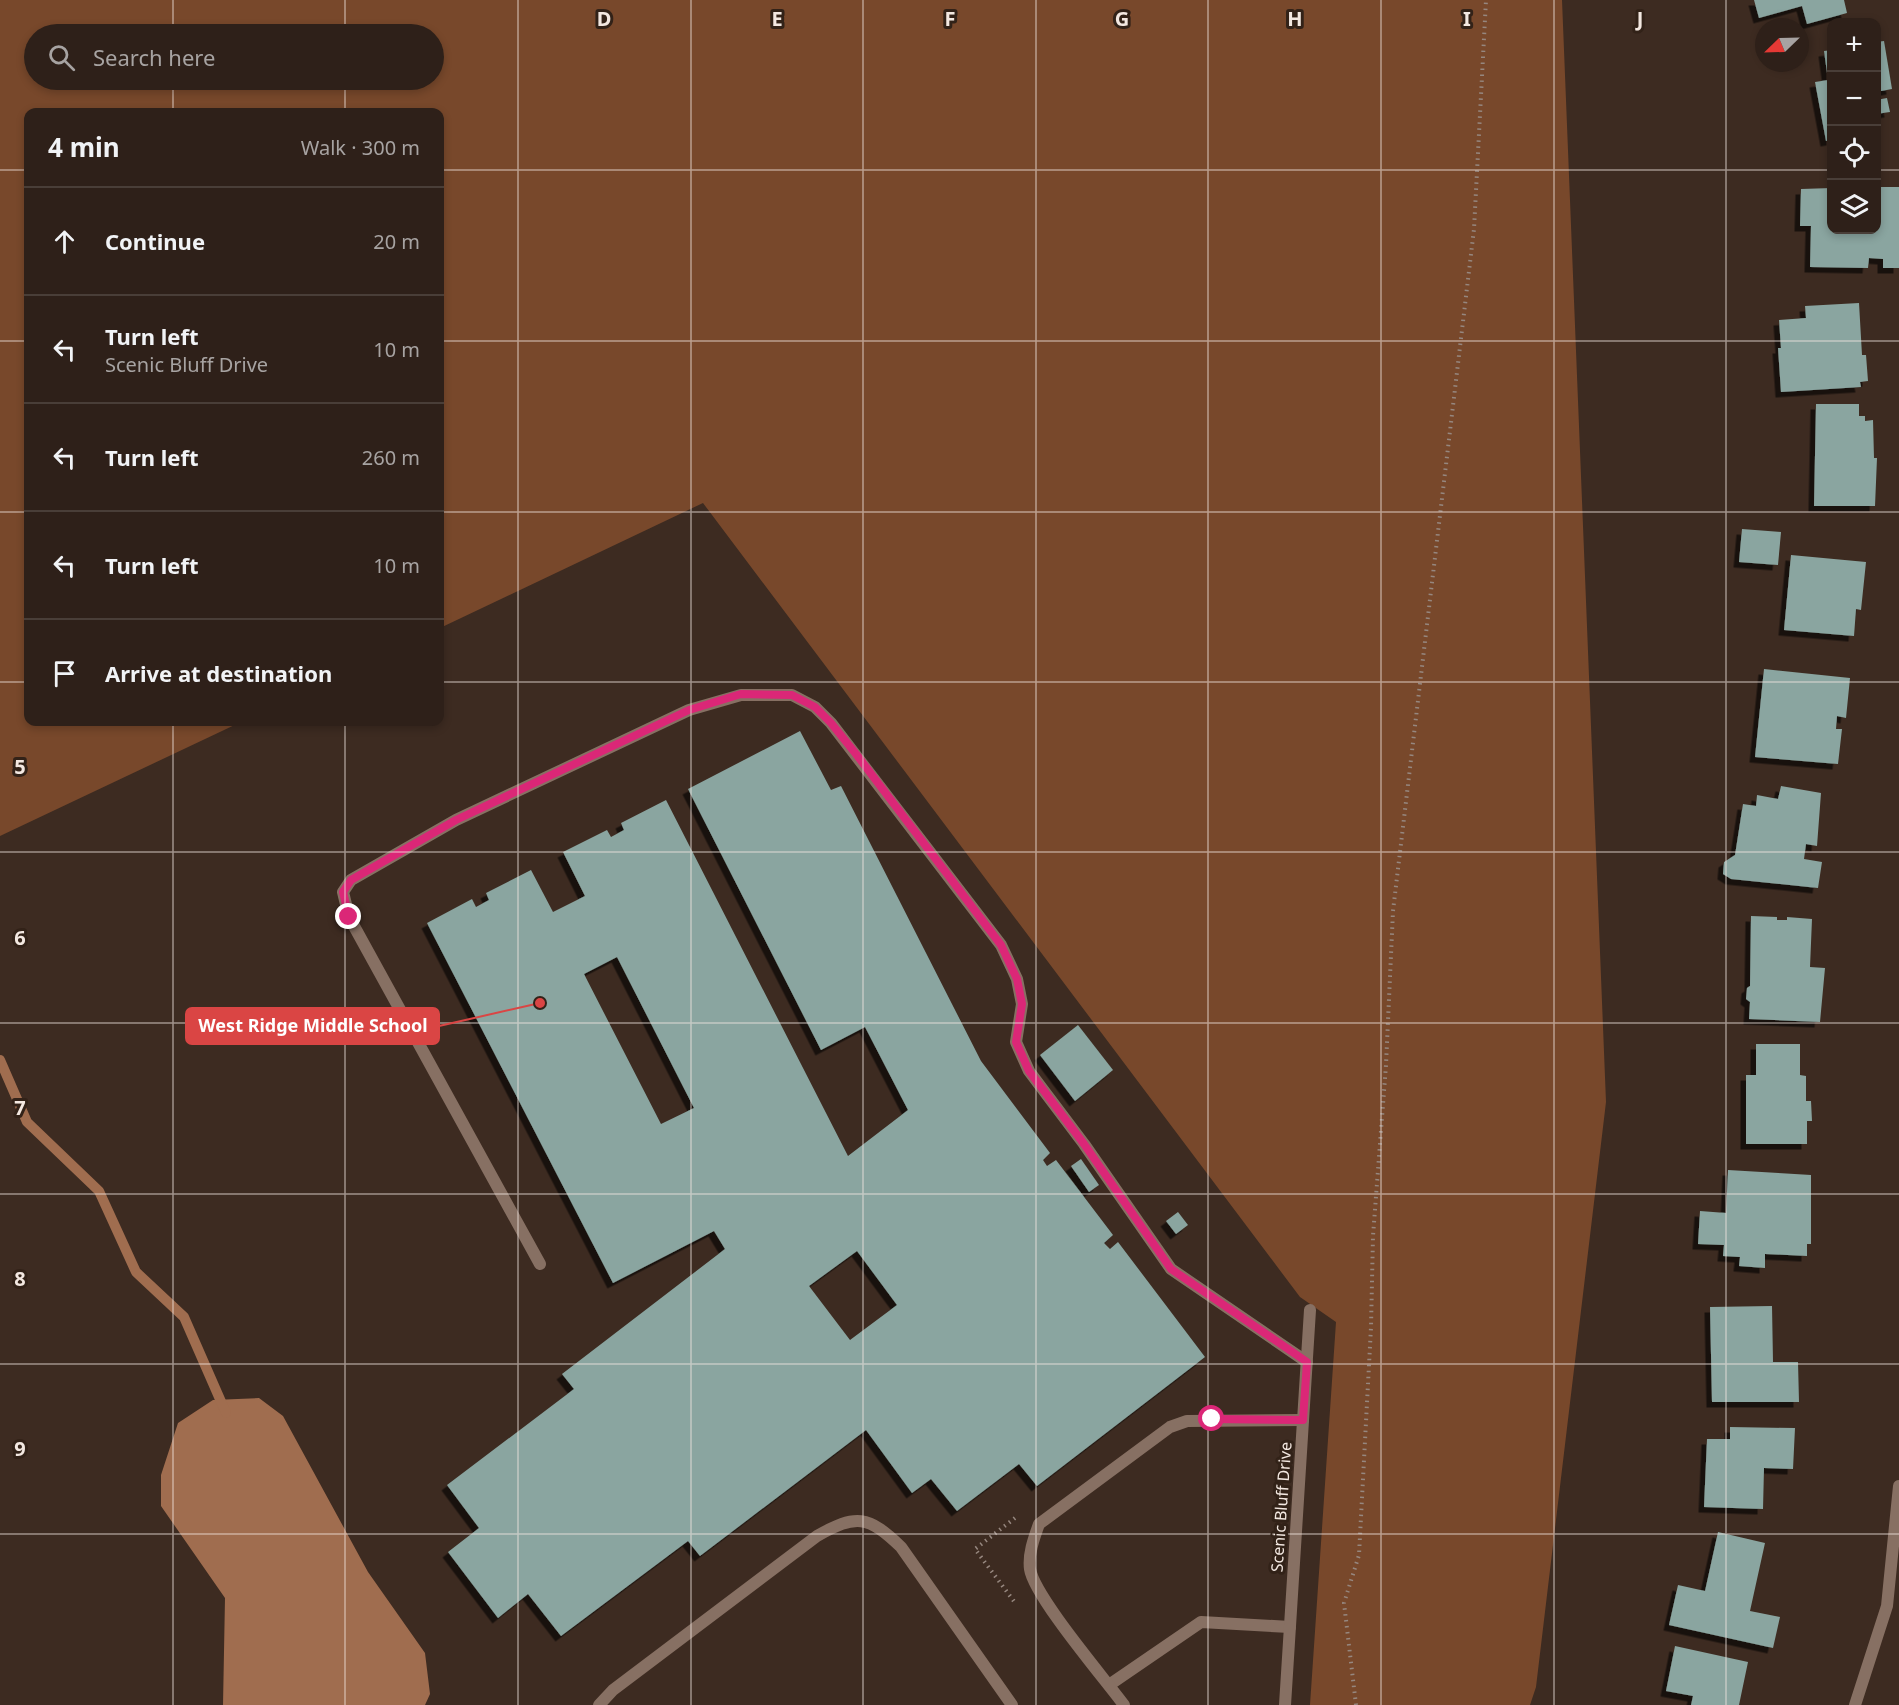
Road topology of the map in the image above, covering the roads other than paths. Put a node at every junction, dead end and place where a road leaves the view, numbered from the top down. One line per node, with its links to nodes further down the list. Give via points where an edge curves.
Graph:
1 (540, 1264): 3 (street, via 349,917 343,892 351,880 456,820 689,710 741,694 792,695 815,707 831,723 1001,945 1017,979 1022,1004 1016,1042 1029,1071 1171,1269)
2 (1310, 1310): 3 (street, Scenic Bluff Drive)
3 (1307, 1362): 4 (street, Scenic Bluff Drive)
4 (1303, 1420): 6 (street, Scenic Bluff Drive); 7 (street, via 1212,1419 1170,1427 1039,1524 1030,1569 1039,1591)
5 (1899, 1486): 12 (street, via 1887,1606)
6 (1290, 1627): 7 (street, via 1201,1622); 11 (street, Scenic Bluff Drive)
7 (1109, 1685): 10 (street)
8 (600, 1705): 9 (street, via 613,1690 817,1536 842,1522 863,1521 882,1528 901,1547)
9 (1012, 1705)
10 (1124, 1705)
11 (1285, 1705)
12 (1855, 1705)

